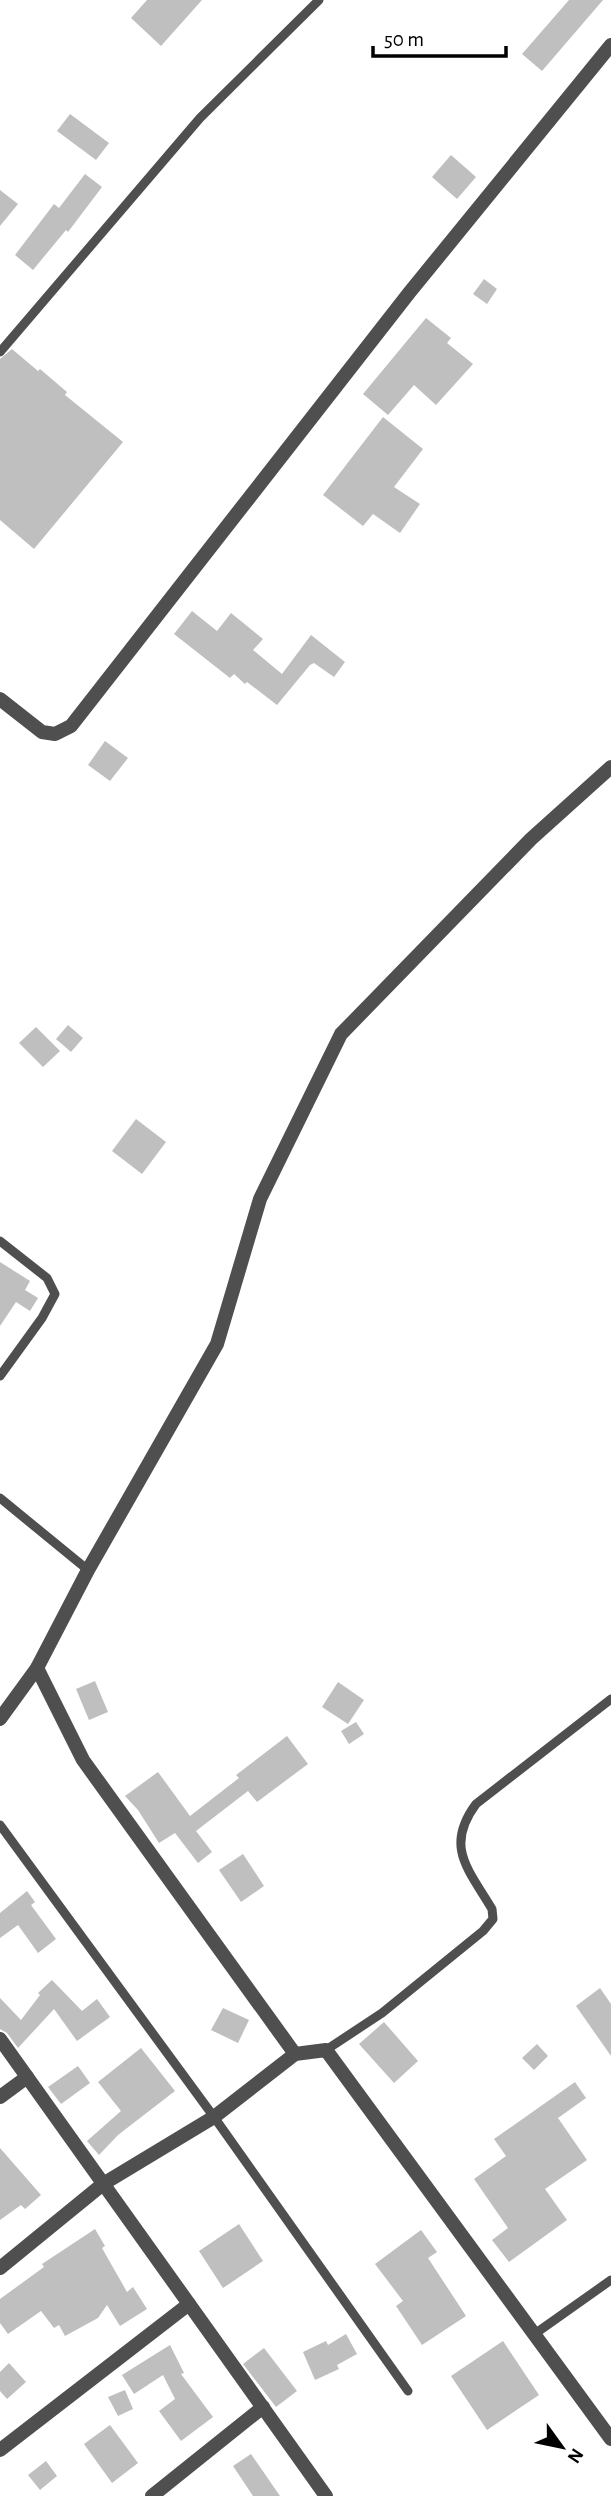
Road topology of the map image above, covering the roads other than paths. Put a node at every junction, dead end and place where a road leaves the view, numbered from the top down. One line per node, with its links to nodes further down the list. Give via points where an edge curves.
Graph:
1 (319, 0): 3 (lane, via 200,118)
2 (611, 46): 4 (street, via 409,293 71,726 55,734 42,732)
3 (0, 352)
4 (0, 699)
5 (611, 767): 9 (street, via 531,839 341,1034 260,1199 217,1344)
6 (0, 1241): 7 (lane, via 47,1278 55,1294)
7 (0, 1376)
8 (0, 1498): 9 (lane)
9 (88, 1570): 10 (street)
10 (37, 1668): 12 (street); 16 (street, via 83,1760)
11 (611, 1699): 15 (lane, via 476,1804 466,1817 461,1828 461,1856 492,1909 493,1919 382,2013)
12 (0, 1719)
13 (0, 1825): 19 (lane)
14 (0, 2039): 17 (street)
15 (326, 2050): 16 (street); 24 (street)
16 (295, 2054): 19 (street)
17 (27, 2077): 18 (street); 20 (street)
18 (0, 2097)
19 (214, 2117): 20 (street); 25 (lane)
20 (103, 2184): 21 (street); 23 (street)
21 (0, 2268)
22 (611, 2280): 24 (lane)
23 (189, 2304): 26 (street); 28 (street)
24 (536, 2333): 27 (street)
25 (408, 2391)
26 (262, 2407): 29 (street); 30 (street)
27 (611, 2439)
28 (0, 2449)
29 (152, 2496)
30 (326, 2496)

